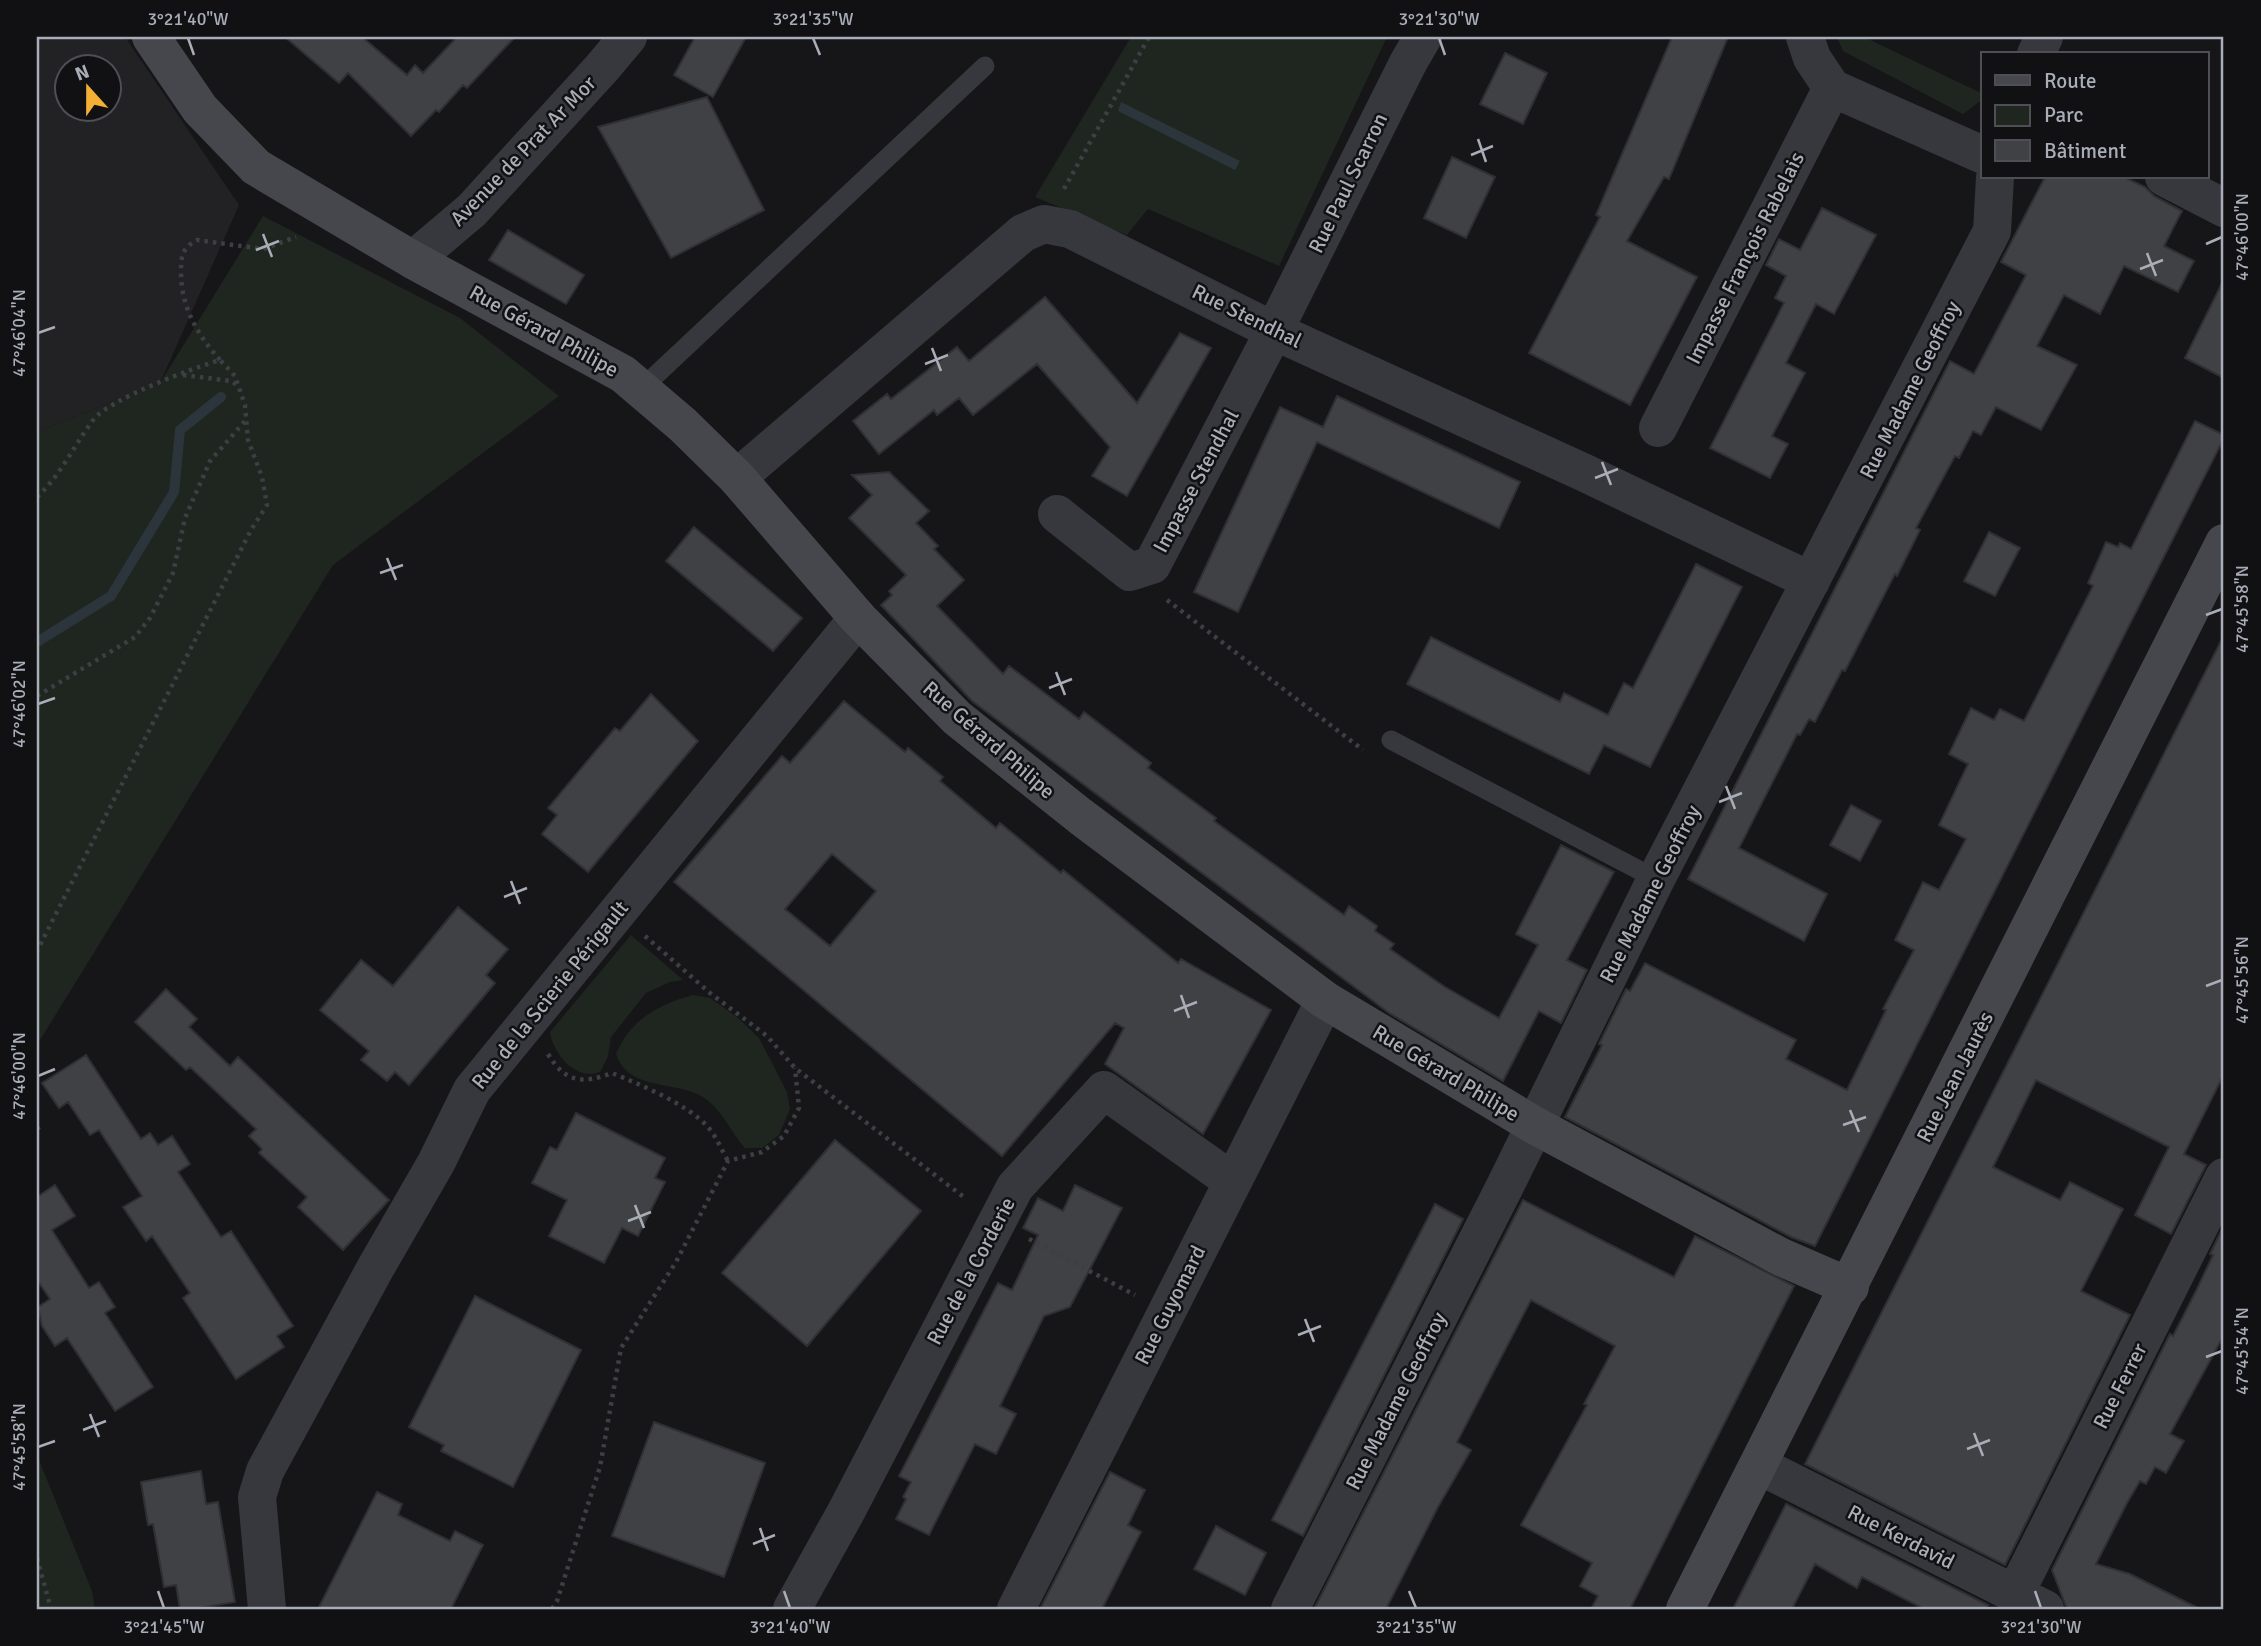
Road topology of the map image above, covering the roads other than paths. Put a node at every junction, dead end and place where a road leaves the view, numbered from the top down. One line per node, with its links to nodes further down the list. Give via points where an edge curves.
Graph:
1 (151, 37): 11 (street, Rue Gérard Philipe, via 200,109 256,167)
2 (628, 37): 11 (street, Avenue de Prat Ar Mor, via 472,210)
3 (1423, 37): 12 (street, Rue Paul Scarron)
4 (1805, 37): 6 (street, via 1812,58)
5 (985, 66): 13 (lane)
6 (1832, 88): 7 (street); 14 (street, Impasse François Rabelais)
7 (1981, 154)
8 (1995, 178): 18 (street, Rue Madame Geoffroy, via 1992,230)
9 (2167, 178): 10 (street)
10 (2224, 208)
11 (413, 260): 13 (street, Rue Gérard Philipe, via 623,374)
12 (1275, 331): 15 (street, Rue Stendhal, via 1070,229 1044,224 1023,233); 16 (street, Impasse Stendhal, via 1152,565 1130,572); 18 (street, Rue Stendhal)
13 (641, 389): 15 (street, Rue Gérard Philipe)
14 (1658, 428)
15 (737, 478): 19 (street, Rue Gérard Philipe)
16 (1057, 514)
17 (2224, 543): 26 (street, Rue Jean Jaurès)
18 (1811, 581): 21 (street, Rue Madame Geoffroy)
19 (858, 618): 22 (street, Rue Gérard Philipe, via 957,718); 29 (street, Rue de la Scierie Périgault, via 472,1090 265,1471 257,1497)
20 (1391, 740): 21 (lane)
21 (1656, 879): 23 (street, Rue Madame Geoffroy)
22 (1325, 1000): 23 (street, Rue Gérard Philipe); 25 (street, Rue Guyomard)
23 (1534, 1125): 26 (street, Rue Gérard Philipe, via 1781,1257); 32 (street, Rue Madame Geoffroy)
24 (2224, 1177): 28 (street, Rue Ferrer)
25 (1232, 1181): 30 (street, Rue de la Corderie, via 1104,1090 1015,1187); 31 (street, Rue Guyomard)
26 (1850, 1287): 27 (street, Rue Jean Jaurès)
27 (1758, 1465): 28 (street, Rue Kerdavid); 33 (street, Rue Jean Jaurès)
28 (2030, 1602)
29 (267, 1609)
30 (792, 1609)
31 (1016, 1609)
32 (1290, 1609)
33 (1685, 1609)

